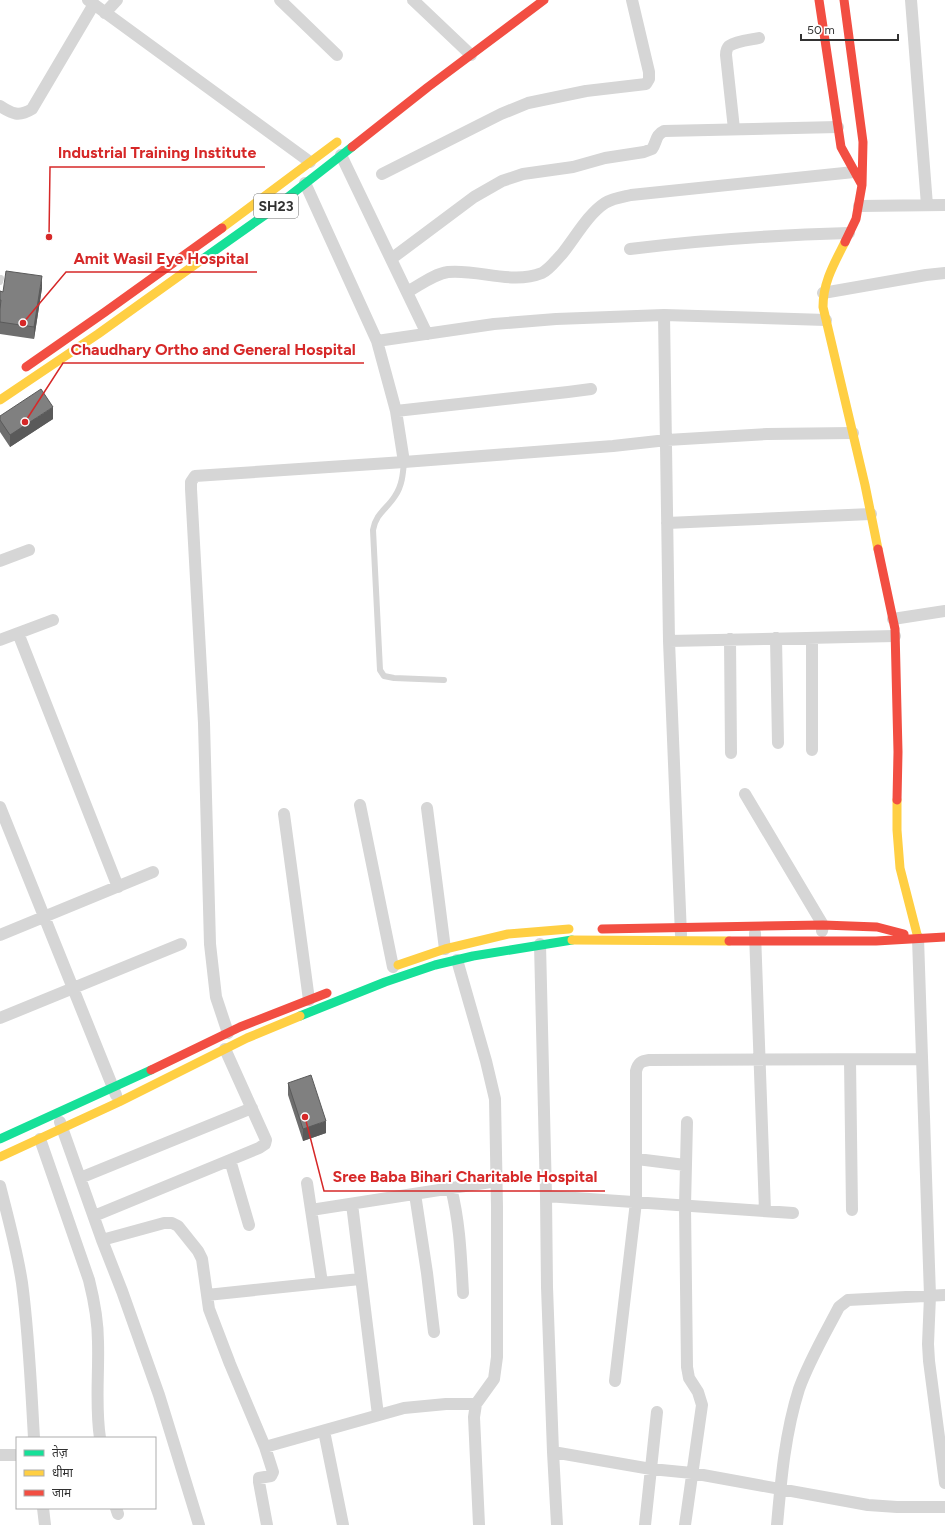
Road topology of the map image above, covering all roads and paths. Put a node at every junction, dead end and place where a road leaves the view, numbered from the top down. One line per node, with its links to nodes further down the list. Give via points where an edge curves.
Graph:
1 (118, 0): 10 (street)
2 (280, 0): 13 (street)
3 (414, 0): 12 (street)
4 (544, 0): 12 (street, SH23)
5 (632, 0): 21 (street, via 650,72 650,79 646,84 586,91 528,103)
6 (819, 0): 15 (street)
7 (844, 0): 23 (street, via 863,142)
8 (911, 0): 24 (street)
9 (91, 2): 10 (street); 14 (street, via 32,109 23,114)
10 (105, 13): 19 (street)
11 (759, 38): 16 (street, via 729,46 727,50)
12 (465, 49): 18 (street, SH23)
13 (337, 55)
14 (0, 106)
15 (838, 127): 16 (street); 20 (street, via 841,147)
16 (734, 129): 29 (street, via 664,131 657,136 652,149 644,152 573,167 523,174 502,181 474,197)
17 (341, 139): 19 (street, SH23)
18 (341, 155): 22 (street, SH23); 29 (street)
19 (310, 162): 37 (street, SH23, via 91,323)
20 (854, 172): 23 (street); 31 (street, via 631,194 616,198 595,212 554,263 543,272 509,277 448,272)
21 (382, 174)
22 (305, 183): 36 (street); 39 (street, SH23, via 265,215 98,334)
23 (862, 185): 26 (street)
24 (927, 205): 25 (street); 26 (street)
25 (945, 205)
26 (859, 206): 27 (street)
27 (849, 233): 28 (street, via 695,241); 32 (street, via 828,276)
28 (630, 249)
29 (391, 259): 31 (street)
30 (945, 273): 32 (street)
31 (407, 292): 35 (street)
32 (823, 293): 34 (street)
33 (664, 315): 34 (street); 35 (street, via 526,321); 42 (street)
34 (826, 320): 41 (street)
35 (428, 334): 36 (street)
36 (377, 341): 40 (street)
37 (19, 371)
38 (590, 389): 40 (street)
39 (0, 400)
40 (396, 411): 43 (street)
41 (853, 432): 42 (street); 44 (street)
42 (666, 440): 43 (street); 45 (street)
43 (404, 462): 58 (lane, via 399,489 377,516 373,530 380,670 384,676 394,678); 88 (street, via 204,475 195,476 191,482 204,723 210,944 216,997)
44 (872, 514): 45 (street); 49 (street)
45 (667, 523): 57 (street)
46 (29, 550): 47 (street)
47 (0, 561)
48 (945, 611): 49 (street)
49 (893, 619): 52 (street)
50 (53, 620): 51 (street)
51 (18, 634): 56 (street); 68 (street)
52 (895, 636): 54 (street); 75 (street, via 897,830 900,868)
53 (776, 638): 54 (street); 55 (street); 59 (street)
54 (812, 638): 60 (street)
55 (730, 639): 57 (street); 61 (street)
56 (0, 640)
57 (669, 640): 71 (street)
58 (444, 680)
59 (778, 743)
60 (812, 750)
61 (731, 753)
62 (745, 794): 70 (street)
63 (360, 805): 83 (street)
64 (0, 807): 69 (street)
65 (427, 808): 81 (street)
66 (284, 814): 86 (street)
67 (153, 872): 68 (street)
68 (118, 887): 69 (street)
69 (45, 917): 73 (street); 84 (street)
70 (823, 924): 72 (street); 75 (street, via 877,927); 78 (street)
71 (680, 927): 72 (street); 76 (street); 81 (street, via 508,934)
72 (754, 927): 77 (street)
73 (0, 935)
74 (945, 937): 75 (street)
75 (918, 938): 78 (street); 90 (street)
76 (681, 940): 77 (street); 80 (street, via 566,940)
77 (755, 940): 78 (street); 91 (street)
78 (822, 941)
79 (181, 944): 84 (street)
80 (540, 944): 82 (street); 111 (street)
81 (446, 948): 83 (street)
82 (456, 960): 89 (street, via 385,982); 106 (street, via 493,1086)
83 (389, 968)
84 (73, 988): 87 (street); 93 (street)
85 (337, 989): 86 (street)
86 (309, 1000): 88 (street)
87 (0, 1018)
88 (228, 1033): 93 (street)
89 (225, 1049): 94 (street); 95 (street)
90 (922, 1059): 92 (street); 127 (street)
91 (760, 1060): 92 (street); 102 (street, via 642,1061 636,1071); 117 (street)
92 (850, 1060): 116 (street)
93 (113, 1088): 94 (street); 96 (street)
94 (119, 1102): 98 (street)
95 (252, 1108): 103 (street, via 266,1140 265,1144); 105 (street)
96 (57, 1114): 98 (street); 99 (street)
97 (686, 1122): 104 (street)
98 (62, 1128): 100 (street); 105 (street)
99 (0, 1139)
100 (40, 1139): 101 (street); 135 (street, via 90,1280 98,1341)
101 (0, 1157)
102 (637, 1159): 104 (street); 112 (street)
103 (230, 1160): 119 (street); 120 (street)
104 (685, 1165): 114 (street)
105 (80, 1178): 119 (street)
106 (497, 1181): 109 (street); 130 (street, via 496,1369 494,1379)
107 (307, 1183): 115 (street)
108 (0, 1186): 134 (street, via 22,1282)
109 (451, 1188): 110 (street); 124 (street, via 459,1232)
110 (415, 1194): 113 (street); 128 (street, via 428,1273)
111 (546, 1196): 112 (street); 137 (street, via 546,1287)
112 (636, 1202): 114 (street); 129 (street)
113 (352, 1204): 115 (street); 122 (street)
114 (685, 1206): 117 (street); 141 (street, via 686,1367 702,1405)
115 (311, 1210): 123 (street)
116 (852, 1210)
117 (765, 1211): 118 (street)
118 (793, 1213)
119 (94, 1216): 121 (street)
120 (249, 1225)
121 (102, 1240): 125 (street, via 164,1223 178,1226 202,1259); 147 (street, via 160,1395)
122 (360, 1279): 123 (street); 132 (street)
123 (322, 1283): 125 (street)
124 (463, 1293)
125 (207, 1295): 136 (street, via 230,1364)
126 (945, 1295): 127 (street)
127 (930, 1296): 142 (street, via 929,1361); 143 (street, via 848,1300 839,1307 799,1390)
128 (434, 1332)
129 (615, 1382)
130 (476, 1404): 132 (street, via 427,1405 404,1408); 150 (street, via 474,1417)
131 (657, 1412): 140 (street)
132 (378, 1416): 133 (street)
133 (324, 1431): 136 (street); 149 (street)
134 (34, 1437)
135 (100, 1437)
136 (265, 1447): 148 (street, via 272,1472 271,1476 259,1478 259,1482)
137 (553, 1452): 140 (street); 151 (street)
138 (16, 1455): 139 (street)
139 (0, 1456)
140 (651, 1469): 141 (street); 152 (street)
141 (692, 1473): 143 (street); 153 (street)
142 (945, 1483)
143 (780, 1489): 144 (street, via 868,1505); 154 (street)
144 (945, 1507)
145 (43, 1509): 146 (street)
146 (45, 1525)
147 (199, 1525)
148 (267, 1525)
149 (343, 1525)
150 (479, 1525)
151 (557, 1525)
152 (646, 1525)
153 (685, 1525)
154 (777, 1525)

